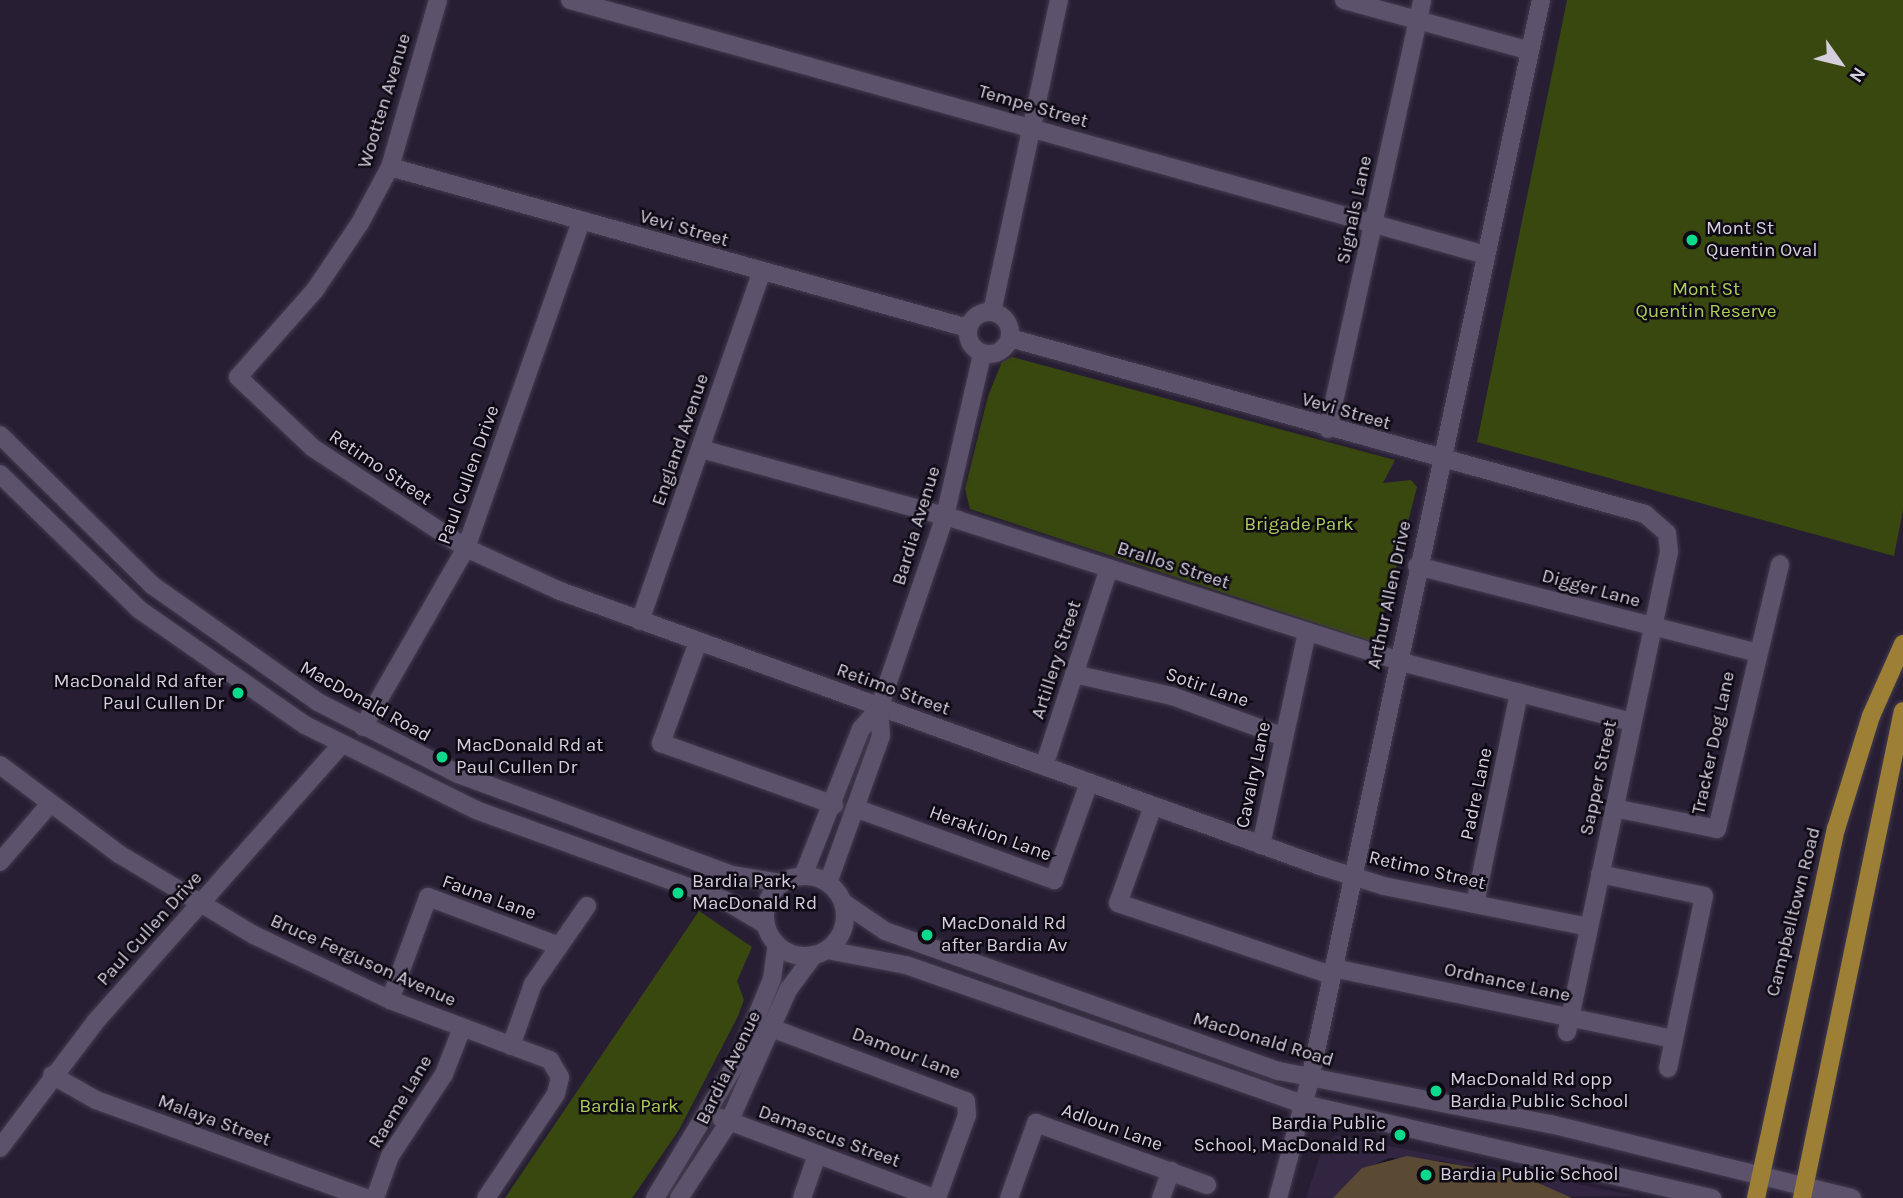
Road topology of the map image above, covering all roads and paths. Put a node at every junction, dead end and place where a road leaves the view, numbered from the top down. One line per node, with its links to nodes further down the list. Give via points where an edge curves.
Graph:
1 (438, 0): 10 (street, Wootten Avenue)
2 (570, 0): 9 (street, Tempe Street)
3 (1059, 0): 9 (street)
4 (1345, 0): 7 (street)
5 (1422, 0): 7 (street, Signals Lane)
6 (1541, 0): 8 (street, Arthur Allen Drive)
7 (1418, 20): 8 (street); 12 (street, Signals Lane)
8 (1530, 51): 13 (street, Arthur Allen Drive)
9 (1031, 129): 12 (street, Tempe Street); 15 (street)
10 (390, 167): 11 (street, Vevi Street); 19 (street, Wootten Avenue, via 337,260)
11 (581, 222): 14 (street, Vevi Street); 27 (street, Paul Cullen Drive)
12 (1374, 224): 13 (street, Tempe Street); 20 (street, Signals Lane)
13 (1486, 255): 23 (street, Arthur Allen Drive)
14 (761, 272): 16 (street, Vevi Street); 22 (street, England Avenue)
15 (992, 312): 16 (street, via 979,314); 17 (street, via 1008,324)
16 (968, 328): 18 (street, via 968,341)
17 (1010, 338): 18 (street, via 996,354); 20 (street, Vevi Street)
18 (982, 354): 25 (street, Bardia Avenue)
19 (238, 377): 27 (street, Retimo Street, via 313,448)
20 (1328, 429): 23 (street, Vevi Street)
21 (0, 435): 43 (street, MacDonald Road, via 152,584 222,639)
22 (701, 449): 25 (street, Brallos Street); 31 (street, England Avenue)
23 (1441, 460): 26 (street, Vevi Street, via 1645,514); 29 (street, Arthur Allen Drive)
24 (0, 474): 45 (street, via 141,610 211,664)
25 (945, 516): 30 (street, Brallos Street); 40 (street, Bardia Avenue)
26 (1667, 533): 32 (street, Sapper Street)
27 (466, 548): 31 (street, Retimo Street); 43 (street, Paul Cullen Drive)
28 (1780, 564): 36 (street, Tracker Dog Lane)
29 (1417, 566): 32 (street, Digger Lane); 37 (street, Arthur Allen Drive)
30 (1109, 568): 33 (street, Brallos Street); 38 (street, Artillery Street)
31 (640, 621): 34 (street, Retimo Street)
32 (1653, 626): 36 (street, Digger Lane); 42 (street, Sapper Street)
33 (1307, 632): 37 (street, Brallos Street); 44 (street, Cavalry Lane)
34 (698, 642): 40 (street, Retimo Street); 50 (street, via 661,743)
35 (1903, 644): 86 (main road, Campbelltown Road, via 1871,716 1836,830)
36 (1755, 652): 53 (street, Tracker Dog Lane, via 1717,829)
37 (1397, 660): 39 (street, Brallos Street); 58 (street, Arthur Allen Drive)
38 (1074, 674): 44 (street, Sotir Lane, via 1172,696); 47 (street, Artillery Street)
39 (1519, 693): 42 (street, Brallos Street); 62 (street, Padre Lane)
40 (880, 708): 47 (street, Retimo Street); 50 (street, Bardia Avenue, via 861,729); 52 (street, Bardia Avenue, via 881,736)
41 (1903, 711): 88 (main road)
42 (1632, 722): 53 (street, Sapper Street)
43 (363, 727): 59 (street, MacDonald Road, via 555,812 732,875)
44 (1284, 737): 54 (street, Cavalry Lane)
45 (341, 746): 63 (street, Paul Cullen Drive); 65 (street, via 476,810 723,900)
46 (0, 765): 49 (street, Bruce Ferguson Avenue)
47 (1044, 766): 48 (street, Retimo Street)
48 (1089, 783): 51 (street, Retimo Street); 52 (street, Heraklion Lane, via 1054,880)
49 (49, 805): 55 (street); 63 (street, Bruce Ferguson Avenue)
50 (834, 805): 57 (street, Bardia Avenue)
51 (1153, 806): 54 (street, Retimo Street); 70 (street, Ordnance Lane, via 1118,903)
52 (855, 807): 60 (street, Bardia Avenue)
53 (1614, 808): 56 (street, Sapper Street)
54 (1261, 845): 58 (street, Retimo Street)
55 (0, 862)
56 (1600, 874): 66 (street, Sapper Street); 75 (street, via 1704,896)
57 (803, 876): 59 (street); 60 (street)
58 (1351, 876): 62 (street, Retimo Street); 70 (street, Arthur Allen Drive)
59 (782, 883): 65 (street, via 768,902)
60 (828, 883): 61 (street)
61 (844, 903): 69 (street, via 843,929); 79 (street, MacDonald Road, via 885,931)
62 (1475, 904): 66 (street, Retimo Street)
63 (199, 905): 71 (street, Bruce Ferguson Avenue); 78 (street, Paul Cullen Drive)
64 (587, 906): 68 (street)
65 (766, 925): 67 (street)
66 (1589, 927): 72 (street, Sapper Street)
67 (777, 945): 69 (street); 81 (street, Bardia Avenue, via 763,1003)
68 (559, 946): 71 (street, Fauna Lane, via 428,897); 76 (street, via 533,984)
69 (820, 952): 74 (street, Bardia Avenue, via 788,990); 80 (street, via 906,965)
70 (1332, 972): 72 (street, Ordnance Lane); 79 (street, Arthur Allen Drive)
71 (390, 1000): 73 (street, Bruce Ferguson Avenue)
72 (1569, 1025): 75 (street, Ordnance Lane)
73 (462, 1028): 76 (street, Bruce Ferguson Avenue); 90 (street, Raeme Lane, via 444,1073 390,1156)
74 (774, 1029): 82 (street, Bardia Avenue); 95 (street, Damour Lane, via 966,1101)
75 (1674, 1039): 77 (street)
76 (511, 1046): 91 (street, Bruce Ferguson Avenue, via 550,1060 560,1085)
77 (1668, 1068)
78 (52, 1075): 83 (street, Paul Cullen Drive); 89 (street, Malaya Street, via 96,1100)
79 (1310, 1079): 80 (street, Arthur Allen Drive); 86 (street, MacDonald Road, via 1510,1115)
80 (1304, 1104): 98 (street, Arthur Allen Drive); 99 (street)
81 (711, 1112): 82 (street, Damascus Street); 92 (street, Bardia Avenue)
82 (729, 1122): 84 (street, Damascus Street); 93 (street, Bardia Avenue)
83 (0, 1148)
84 (817, 1155): 94 (street); 95 (street, Damascus Street)
85 (1171, 1171): 87 (street, Adloun Lane); 96 (street, Adloun Lane, via 1036,1123); 97 (street, Adloun Lane)
86 (1760, 1177): 88 (street, MacDonald Road); 100 (main road, Campbelltown Road)
87 (1207, 1185)
88 (1803, 1192): 101 (street, MacDonald Road)
89 (353, 1196)
90 (375, 1198)
91 (486, 1198)
92 (655, 1198)
93 (679, 1198)
94 (802, 1198)
95 (936, 1198)
96 (1009, 1198)
97 (1161, 1198)
98 (1278, 1198)
99 (1712, 1198)
100 (1756, 1198)
101 (1852, 1198)

